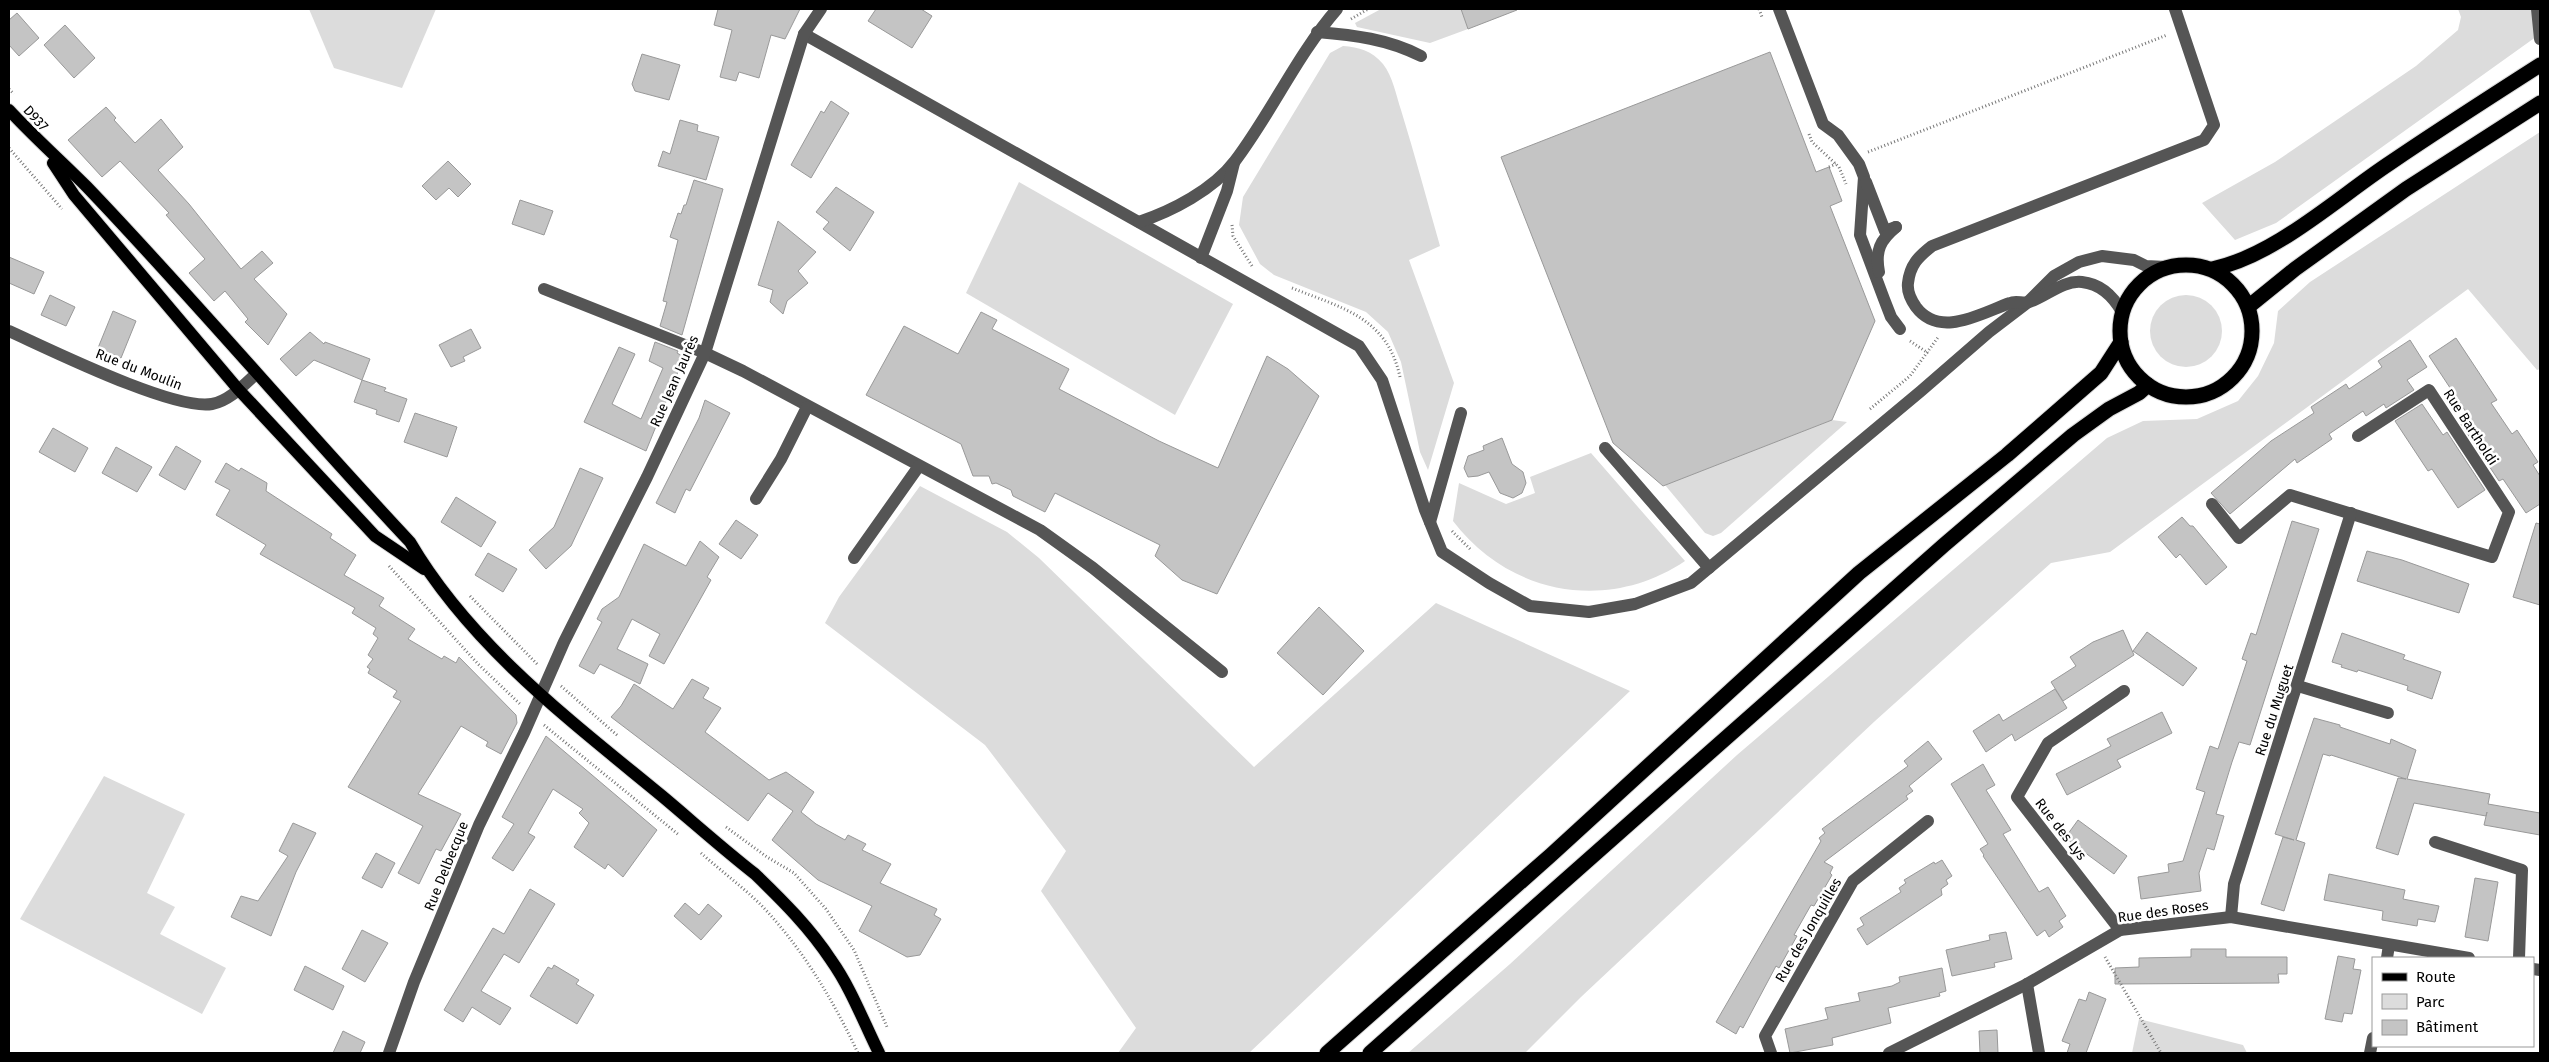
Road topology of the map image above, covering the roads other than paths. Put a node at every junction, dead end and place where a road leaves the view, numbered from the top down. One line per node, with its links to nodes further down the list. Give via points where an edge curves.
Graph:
1 (821, 9): 7 (street, Rue Jean Jaurès)
2 (1337, 9): 6 (street)
3 (1779, 9): 15 (street, via 1823,124 1838,135)
4 (2175, 9): 22 (street, via 2214,125 2204,140 1932,246 1910,269 1907,288 1913,303 1923,317 1940,323 1972,319 2013,301)
5 (2537, 9): 8 (street)
6 (1318, 32): 9 (street, via 1361,36 1402,46); 14 (street)
7 (804, 34): 16 (street); 28 (street, Rue Jean Jaurès)
8 (2540, 39)
9 (1421, 56)
10 (2540, 65): 19 (highway, via 2270,246 2234,265)
11 (2540, 103): 23 (highway, via 2406,189)
12 (9, 110): 13 (main road, D937)
13 (42, 146): 29 (main road, via 86,187); 31 (main road, via 74,195)
14 (1234, 163): 16 (street, via 1197,195 1163,214); 17 (street, via 1227,191)
15 (1864, 177): 21 (street, via 1860,234); 21 (street, via 1885,231 1896,227 1880,245 1876,255)
16 (1139, 222): 17 (street)
17 (1201, 258): 40 (street, via 1359,346 1382,380)
18 (2166, 268): 19 (highway, via 2189,265); 22 (street, via 2102,256 2079,262 2054,276); 24 (highway, via 2147,278 2132,293)
19 (2212, 269): 23 (highway, via 2240,291)
20 (544, 289): 28 (street)
21 (1884, 299): 26 (street, via 1891,317)
22 (2027, 303): 24 (street, via 2058,287 2080,282 2098,285 2115,299); 42 (street, via 1988,332)
23 (2248, 307): 30 (highway, via 2253,328 2250,348 2241,368 2227,383 2209,393 2188,397 2167,394)
24 (2122, 312): 27 (highway)
25 (9, 331): 31 (street, Rue du Moulin, via 147,391 193,404 213,404)
26 (1904, 334)
27 (2121, 342): 30 (highway, via 2135,374); 60 (highway, via 2101,373 2007,455 1859,573 1551,855)
28 (705, 353): 32 (street); 47 (street, Rue Jean Jaurès)
29 (256, 374): 31 (street, Rue du Moulin); 43 (main road, via 410,542)
30 (2148, 385): 61 (highway, via 2073,435 1944,545)
31 (238, 390): 43 (main road, via 374,536)
32 (807, 407): 36 (street); 37 (street)
33 (1461, 413): 40 (street)
34 (2358, 436): 39 (street, Rue Bartholdi, via 2429,390 2509,512 2492,557)
35 (1605, 448): 42 (street)
36 (918, 466): 41 (street); 44 (street, via 1040,530 1094,568)
37 (756, 499)
38 (2212, 504): 39 (street, via 2239,538 2290,495)
39 (2351, 513): 45 (street, Rue du Muguet)
40 (1430, 522): 42 (street, via 1442,552 1530,606 1589,612 1635,604 1691,583)
41 (854, 558)
42 (1710, 568)
43 (428, 572): 47 (main road, via 477,630)
44 (1222, 672)
45 (2298, 686): 48 (street); 51 (street, Rue du Muguet, via 2234,884)
46 (2124, 691): 52 (street, Rue des Lys, via 2048,743 2017,797)
47 (540, 695): 58 (street, Rue Delbecque, via 479,825); 59 (main road, via 782,900 833,962)
48 (2388, 713)
49 (1928, 821): 62 (street, Rue des Jonquilles, via 1853,881 1765,1036)
50 (2435, 842): 56 (street, via 2522,870)
51 (2230, 917): 52 (street, Rue des Roses); 53 (street, Rue des Roses)
52 (2120, 930): 57 (street, Rue des Roses)
53 (2389, 945): 54 (street); 55 (street, Rue des Roses)
54 (2387, 957)
55 (2463, 957)
56 (2518, 957)
57 (2027, 984): 63 (street, Rue des Roses); 64 (street)
58 (388, 1053)
59 (879, 1053)
60 (1328, 1053)
61 (1370, 1053)
62 (1770, 1053)
63 (1889, 1053)
64 (2039, 1053)

